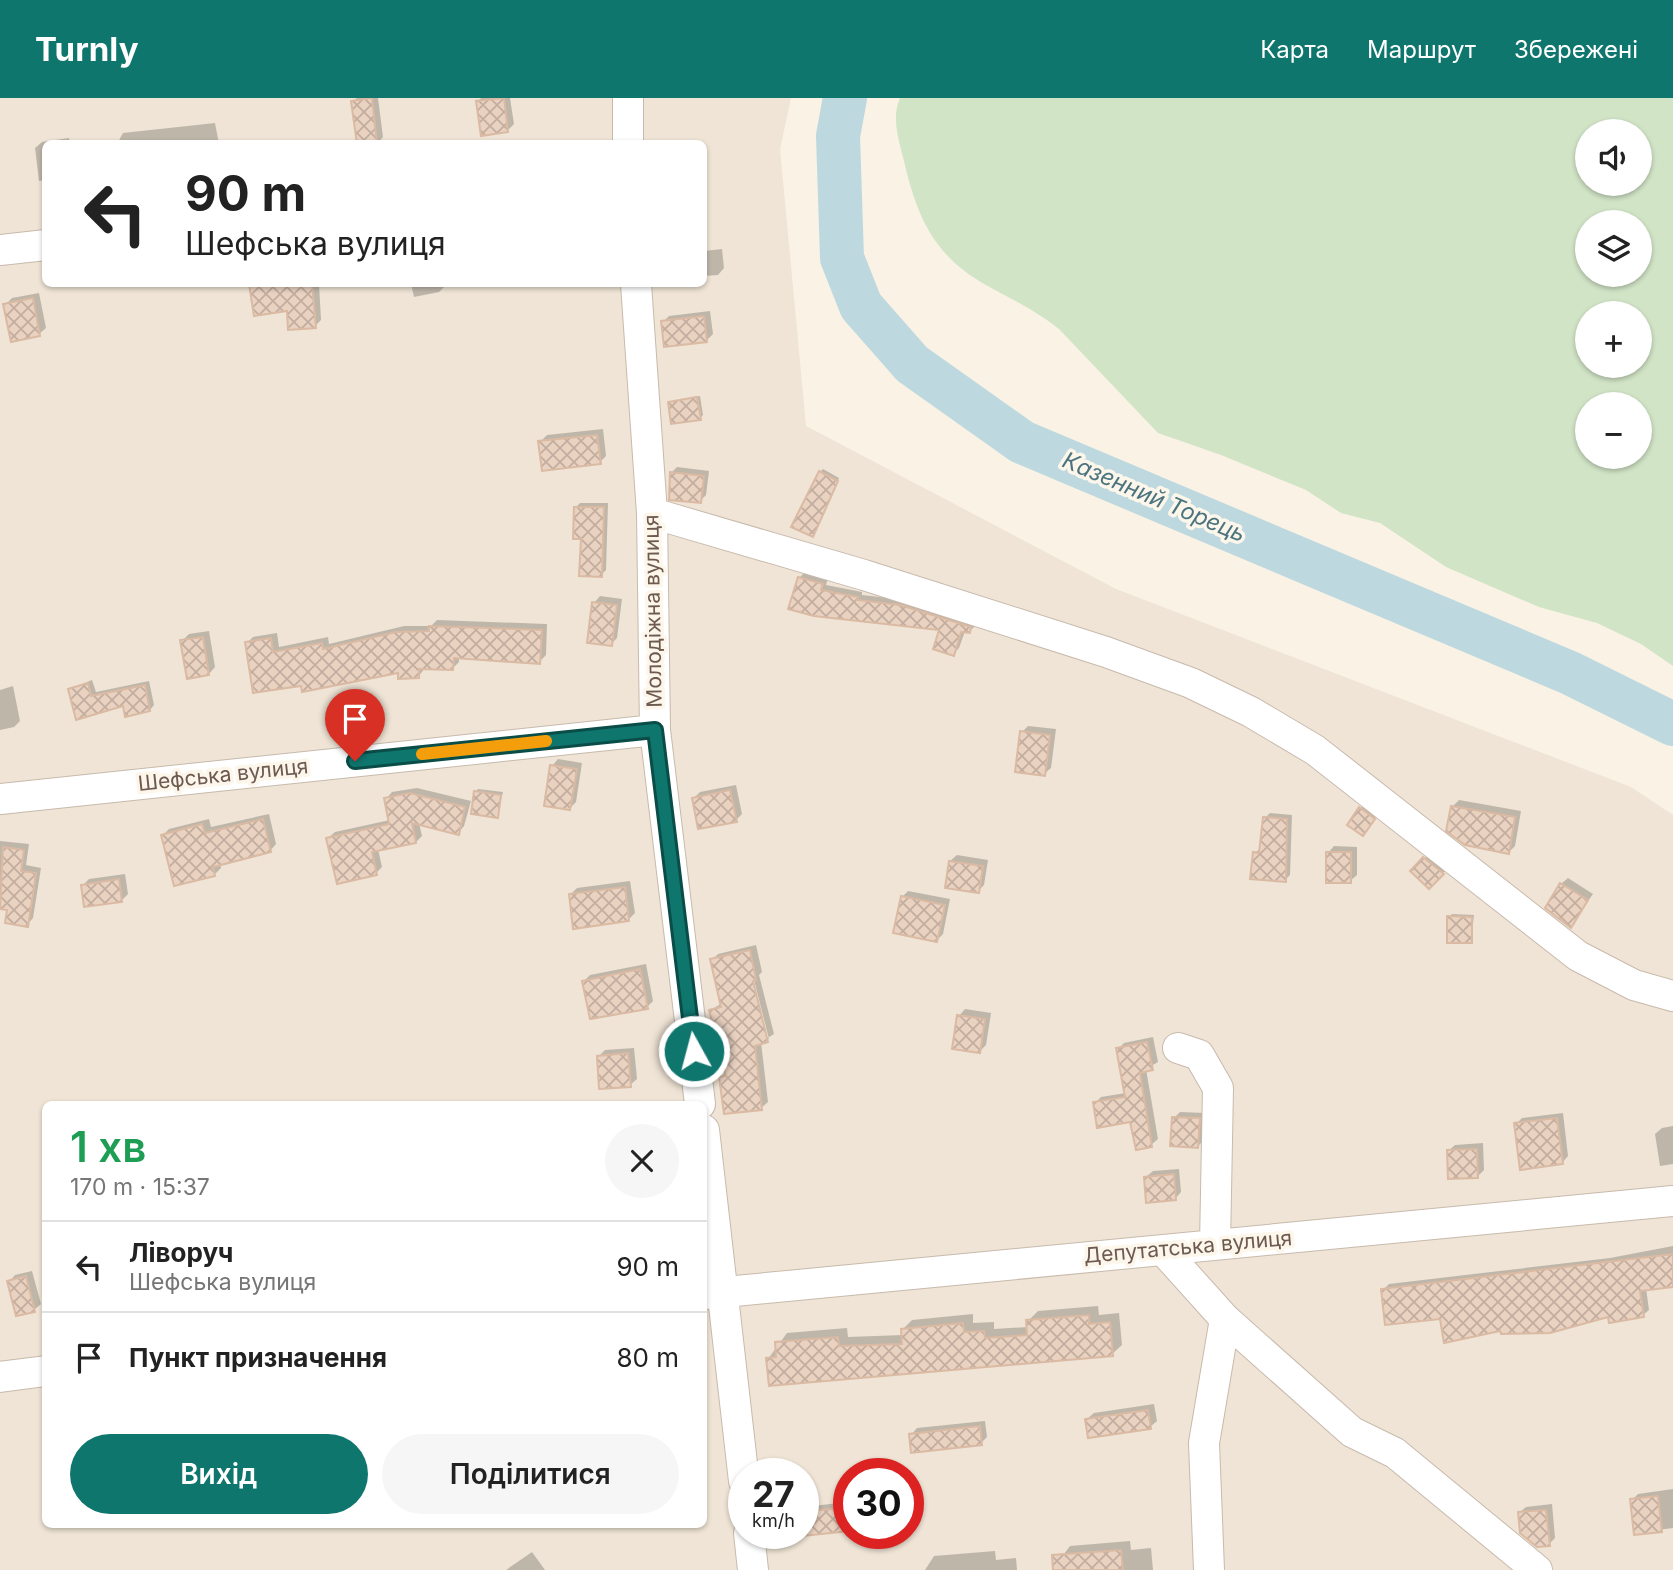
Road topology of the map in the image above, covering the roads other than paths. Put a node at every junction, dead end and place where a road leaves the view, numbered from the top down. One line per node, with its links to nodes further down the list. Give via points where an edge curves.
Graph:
1 (628, 98): 2 (street)
2 (628, 140)
3 (42, 245): 4 (street)
4 (0, 250)
5 (636, 287): 6 (street, Молодіжна вулиця)
6 (652, 513): 7 (street, Молодіжна вулиця); 9 (street, via 864,575 1191,683 1315,750 1578,956 1634,985)
7 (655, 730): 8 (street, Шефська вулиця); 11 (street, Молодіжна вулиця)
8 (0, 799)
9 (1673, 996)
10 (1178, 1048): 14 (street, via 1199,1055 1218,1088)
11 (700, 1101)
12 (707, 1184): 16 (street)
13 (1673, 1201): 14 (street, Депутатська вулиця)
14 (1215, 1245): 15 (street, Депутатська вулиця)
15 (1163, 1250): 16 (street, Депутатська вулиця); 17 (street)
16 (713, 1293): 20 (street)
17 (1225, 1319): 23 (street, via 1204,1444); 24 (street, via 1352,1432 1395,1453)
18 (42, 1372): 19 (street)
19 (0, 1377)
20 (740, 1458)
21 (751, 1549): 22 (street)
22 (753, 1570)
23 (1209, 1570)
24 (1537, 1570)

